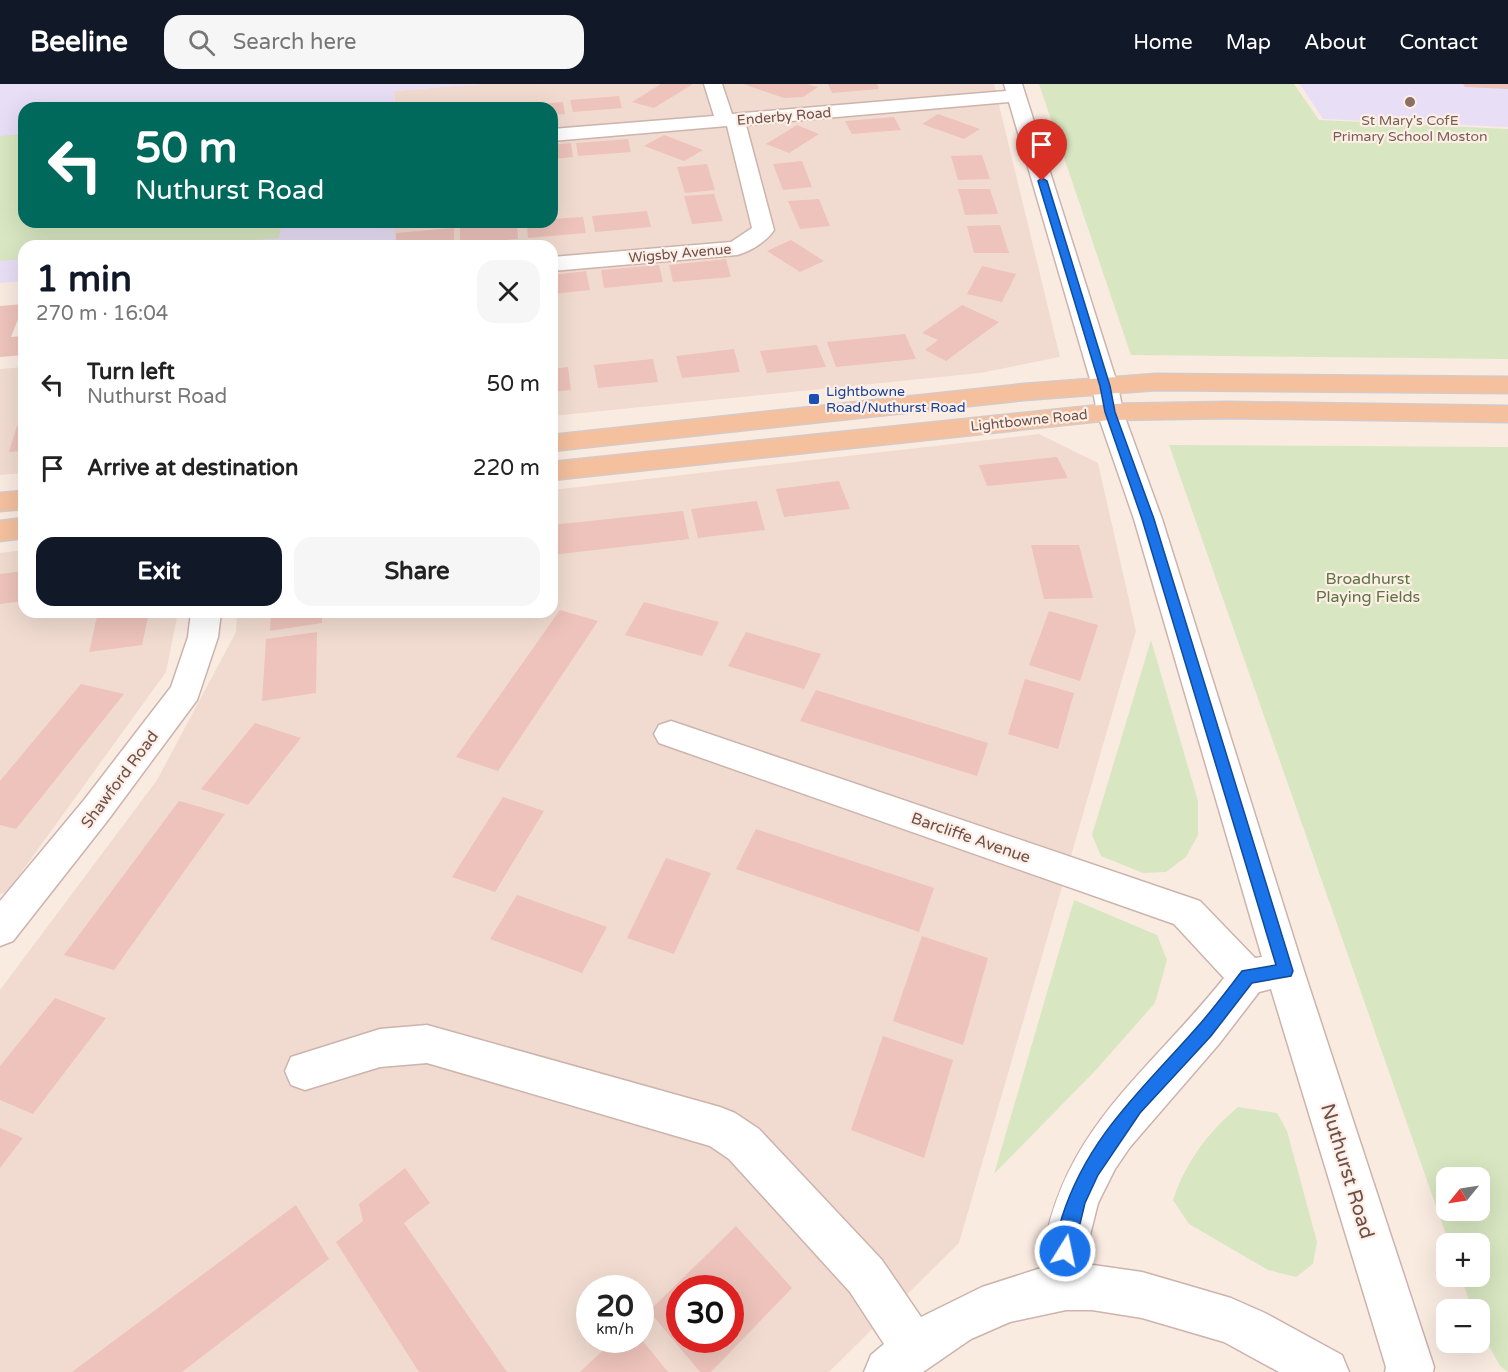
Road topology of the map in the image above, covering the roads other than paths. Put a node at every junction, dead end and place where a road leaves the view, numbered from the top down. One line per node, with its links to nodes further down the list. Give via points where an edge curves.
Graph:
1 (713, 84): 3 (street)
2 (1015, 90): 3 (street, Enderby Road); 7 (street, Nuthurst Road)
3 (730, 121): 4 (street, Enderby Road); 5 (street, Wigsby Avenue, via 763,230 737,248)
4 (558, 135)
5 (558, 263)
6 (1508, 385): 7 (main road, Lightbowne Road, via 1156,382)
7 (1108, 399): 8 (main road, Lightbowne Road, via 1240,410); 9 (main road, Lightbowne Road, via 1024,392); 10 (main road, Lightbowne Road); 18 (street, Nuthurst Road, via 1148,519)
8 (1508, 414)
9 (558, 442)
10 (558, 470)
11 (18, 500): 12 (main road)
12 (0, 502)
13 (18, 529): 14 (main road)
14 (0, 531)
15 (205, 618): 17 (street, Shawford Road, via 186,691)
16 (671, 734): 18 (street, Barcliffe Avenue, via 1187,912)
17 (0, 929)
18 (1267, 974): 20 (street, via 1205,1030 1134,1107 1091,1169 1067,1232); 23 (street, Nuthurst Road)
19 (305, 1071): 21 (street, via 380,1048 427,1044 720,1128 744,1144 866,1276)
20 (1061, 1288): 21 (street, via 980,1310 941,1331); 22 (street, via 1091,1287 1151,1296 1236,1323)
21 (901, 1361)
22 (1325, 1372)
23 (1409, 1372)

